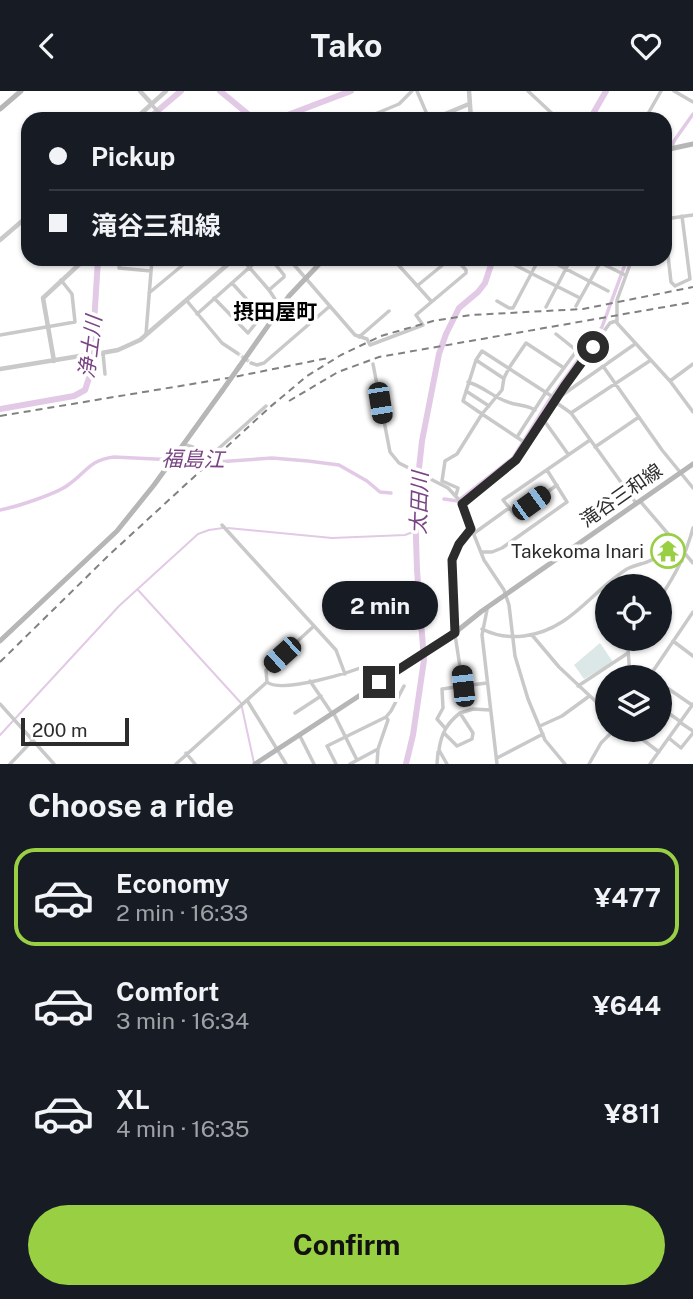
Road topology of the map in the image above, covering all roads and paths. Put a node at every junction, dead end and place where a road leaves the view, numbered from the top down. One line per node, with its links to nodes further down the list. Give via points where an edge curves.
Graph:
1 (21, 91): 13 (main road)
2 (140, 91): 12 (street)
3 (166, 91): 12 (street)
4 (412, 91): 16 (street, via 399,104)
5 (417, 91): 17 (street)
6 (469, 91): 11 (street)
7 (528, 91): 20 (street)
8 (661, 91): 21 (street)
9 (674, 91): 10 (street)
10 (693, 101)
11 (469, 104): 18 (street); 19 (street)
12 (153, 106): 14 (street); 15 (street)
13 (0, 109)
14 (145, 112)
15 (158, 112)
16 (380, 112)
17 (428, 112)
18 (449, 112)
19 (470, 112)
20 (550, 112)
21 (649, 112)
22 (693, 144): 23 (main road)
23 (672, 149)
24 (693, 215): 25 (street)
25 (682, 216): 26 (street); 47 (street, via 691,279 675,286)
26 (672, 218)
27 (21, 222): 28 (street)
28 (0, 240)
29 (77, 266): 54 (street)
30 (119, 266): 50 (street)
31 (151, 266): 50 (street)
32 (182, 266): 61 (street)
33 (226, 266): 64 (street)
34 (277, 266): 59 (street, via 285,275)
35 (295, 266): 53 (street)
36 (317, 266): 53 (main road)
37 (399, 266): 57 (street)
38 (441, 266): 57 (street)
39 (462, 266): 65 (street, via 466,273)
40 (517, 266): 51 (street)
41 (536, 266): 51 (street)
42 (560, 266): 49 (street)
43 (568, 266): 49 (street)
44 (598, 266): 55 (street)
45 (606, 266): 52 (street)
46 (629, 266): 52 (street)
47 (669, 266)
48 (249, 268): 56 (street); 59 (street)
49 (566, 269): 55 (street); 58 (street)
50 (151, 271): 61 (street)
51 (532, 274): 58 (street); 66 (street, via 513,308)
52 (625, 275): 73 (street)
53 (305, 278): 67 (street); 115 (main road, bridge)
54 (61, 280): 74 (street, via 43,298); 74 (street, via 72,294 76,320)
55 (590, 282): 60 (street); 63 (street)
56 (232, 283): 62 (street); 72 (street)
57 (417, 286): 65 (street)
58 (557, 286): 63 (street); 69 (street)
59 (270, 290): 72 (street, via 275,299)
60 (608, 291)
61 (149, 293): 77 (street)
62 (215, 298): 71 (street); 72 (street, via 245,332)
63 (580, 298): 68 (street)
64 (187, 301): 71 (street); 77 (street)
65 (431, 301): 78 (street, via 416,315 421,327 370,345)
66 (497, 301)
67 (330, 306): 78 (street); 89 (street, via 264,363)
68 (576, 306)
69 (546, 307)
70 (389, 311): 78 (street)
71 (197, 314): 83 (street)
72 (262, 316)
73 (616, 321): 79 (street); 80 (street)
74 (48, 327): 76 (street); 88 (street)
75 (556, 334): 81 (street)
76 (0, 335)
77 (146, 335): 82 (street)
78 (359, 338)
79 (635, 344): 87 (street); 92 (street)
80 (592, 347): 81 (street, via 584,341); 92 (street); 104 (street)
81 (577, 351): 94 (street)
82 (103, 353): 84 (street); 96 (street)
83 (237, 353)
84 (96, 354): 85 (street)
85 (86, 355): 88 (street)
86 (475, 360): 93 (street, via 484,352); 97 (street); 99 (street)
87 (651, 360): 98 (street); 100 (street)
88 (54, 361): 95 (street)
89 (251, 363)
90 (373, 364): 123 (street, via 393,458)
91 (693, 364): 98 (street)
92 (603, 366): 100 (street); 104 (street)
93 (509, 368): 94 (street, via 526,343); 97 (street); 102 (street)
94 (564, 368): 102 (street)
95 (0, 369)
96 (105, 374)
97 (504, 378): 103 (street)
98 (670, 381): 108 (street)
99 (468, 382): 101 (street); 103 (street)
100 (615, 383): 109 (street); 111 (street)
101 (466, 391): 106 (street); 110 (street, via 464,403)
102 (547, 393): 104 (street); 107 (street)
103 (497, 396): 106 (street); 107 (street)
104 (555, 399): 109 (street); 112 (street)
105 (267, 406): 115 (street, via 217,450)
106 (489, 406): 110 (street)
107 (535, 410): 114 (street)
108 (693, 412)
109 (571, 413): 113 (street)
110 (482, 414): 114 (street); 123 (street, via 457,454 445,461 442,481 458,488)
111 (639, 417): 116 (street); 120 (street)
112 (543, 419): 114 (street); 117 (street)
113 (590, 440): 116 (street); 117 (street)
114 (523, 441): 125 (street, via 514,463)
115 (182, 446): 143 (main road, via 108,539)
116 (596, 447): 124 (street)
117 (568, 454): 119 (street)
118 (693, 464): 120 (main road, 滝谷三和線)
119 (546, 470): 121 (street); 126 (street, via 503,501)
120 (680, 472): 122 (street); 124 (main road, 滝谷三和線)
121 (557, 485): 126 (street, via 515,515); 130 (street, via 567,502 499,549)
122 (693, 488)
123 (457, 496): 125 (street)
124 (638, 502): 131 (street); 135 (main road, 滝谷三和線)
125 (462, 503): 129 (street)
126 (509, 507): 129 (street)
127 (222, 525): 138 (street)
128 (693, 528): 131 (street)
129 (472, 531): 130 (street); 140 (street, via 452,560)
130 (480, 551): 135 (street)
131 (685, 554): 132 (street); 133 (street)
132 (682, 561): 134 (street); 141 (street, via 674,555 662,556 629,568 554,628)
133 (693, 563)
134 (672, 578)
135 (505, 597): 136 (main road, 滝谷三和線); 142 (street)
136 (488, 606): 139 (street); 140 (main road, 滝谷三和線)
137 (693, 612): 144 (street)
138 (314, 626): 149 (street, via 339,654); 151 (street, via 265,670)
139 (482, 629): 142 (street); 153 (street)
140 (455, 633): 152 (main road, 滝谷三和線); 155 (street)
141 (532, 635): 142 (street); 156 (street)
142 (514, 637): 171 (street, via 518,669)
143 (0, 641)
144 (673, 641): 146 (street); 148 (street)
145 (628, 653): 147 (street); 156 (street)
146 (693, 656)
147 (629, 665)
148 (658, 665)
149 (345, 674): 150 (street); 152 (street, via 370,664)
150 (310, 681): 151 (street, via 276,686); 158 (street)
151 (267, 682): 160 (street)
152 (379, 682): 165 (main road, 滝谷三和線)
153 (487, 683): 155 (street); 164 (street)
154 (404, 686): 168 (street)
155 (463, 686): 172 (street, via 442,689 443,708 437,719)
156 (578, 686): 159 (street)
157 (672, 691): 163 (street)
158 (321, 696): 165 (street); 166 (street)
159 (588, 697): 161 (street); 171 (street)
160 (247, 699): 183 (street); 187 (street)
161 (595, 703)
162 (0, 704): 178 (street)
163 (693, 705): 170 (street)
164 (490, 710): 167 (street); 188 (street)
165 (332, 712): 174 (main road, 滝谷三和線); 177 (street)
166 (295, 713)
167 (460, 713): 172 (street); 172 (street, via 472,739 457,746)
168 (386, 716): 177 (street); 184 (street)
169 (672, 716): 170 (street)
170 (681, 723): 173 (street); 176 (street)
171 (540, 726): 175 (street)
172 (444, 731): 185 (street)
173 (693, 732): 179 (street, via 681,748)
174 (299, 734): 183 (main road, 滝谷三和線); 196 (street)
175 (543, 734): 188 (street); 203 (street)
176 (672, 735)
177 (345, 736): 189 (street); 197 (street, via 327,746)
178 (33, 740): 191 (street); 192 (street)
179 (672, 741)
180 (602, 742): 204 (street)
181 (646, 742): 186 (street)
182 (667, 742): 186 (street)
183 (278, 748): 194 (main road, 滝谷三和線); 195 (street)
184 (378, 749): 189 (street); 199 (street)
185 (439, 750): 200 (street); 201 (street)
186 (659, 752): 205 (street)
187 (186, 754): 190 (street); 193 (street)
188 (497, 758): 202 (street)
189 (357, 760): 198 (street)
190 (178, 763)
191 (10, 764)
192 (54, 764)
193 (195, 764)
194 (255, 764)
195 (286, 764)
196 (314, 764)
197 (336, 764)
198 (350, 764)
199 (377, 764)
200 (437, 764)
201 (447, 764)
202 (497, 764)
203 (565, 764)
204 (589, 764)
205 (650, 764)

